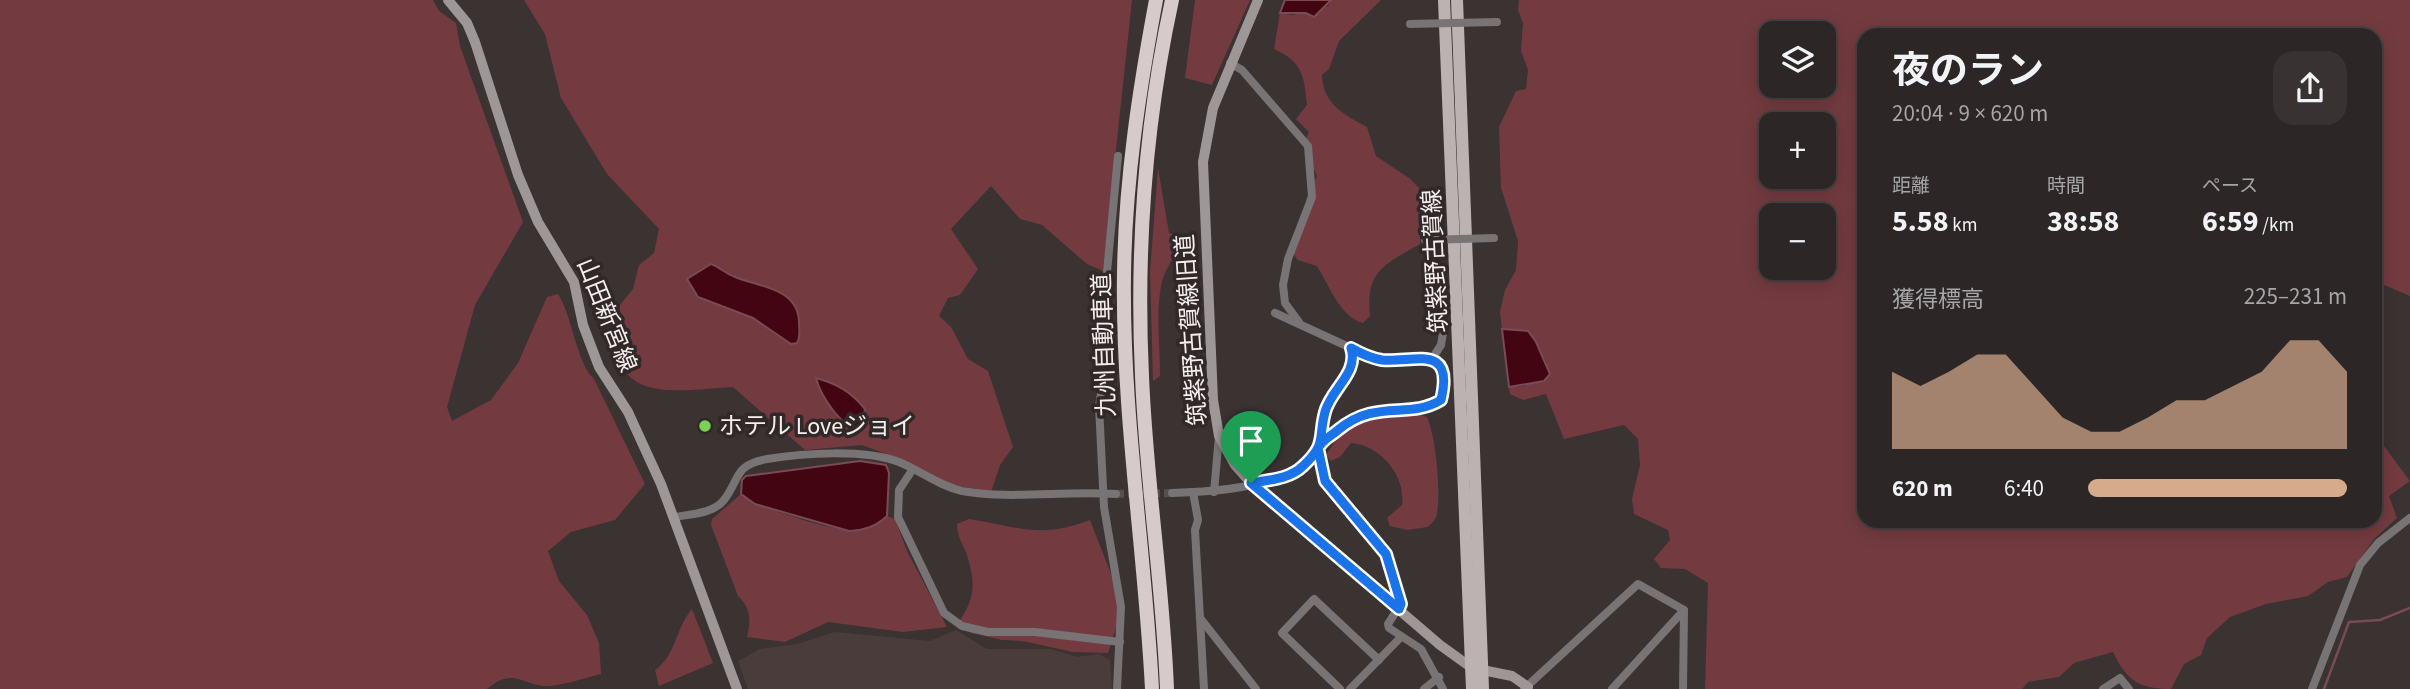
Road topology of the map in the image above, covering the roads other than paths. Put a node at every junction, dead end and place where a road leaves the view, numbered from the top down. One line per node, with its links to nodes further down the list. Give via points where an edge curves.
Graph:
1 (448, 0): 27 (street, 山田新宮線, via 471,33 538,222 574,282 599,367 628,412)
2 (1156, 0): 40 (highway, 九州自動車道, via 1131,151 1124,275 1128,402)
3 (1171, 0): 41 (highway, 九州自動車道, via 1149,141 1140,230 1139,310)
4 (1258, 0): 9 (street, 筑紫野古賀線旧道)
5 (1444, 0): 35 (main road, 筑紫野古賀線)
6 (1457, 0): 35 (main road, 筑紫野古賀線)
7 (1497, 22): 8 (street, bridge)
8 (1409, 23)
9 (1230, 63): 14 (street, via 1242,70 1308,146 1311,197 1283,285 1285,303); 18 (street, 筑紫野古賀線旧道, via 1213,108 1203,162 1209,348)
10 (1118, 156): 24 (street, via 1106,282 1107,358 1100,406)
11 (1494, 238): 12 (street, bridge)
12 (1425, 240)
13 (1275, 313): 14 (street)
14 (1301, 325): 16 (street)
15 (1443, 333): 17 (street)
16 (1351, 348): 17 (street, via 1382,360); 19 (street, via 1352,365 1325,411)
17 (1432, 359): 19 (street, via 1441,369 1441,400 1424,407 1369,412 1350,419)
18 (1219, 436): 21 (street, 筑紫野古賀線旧道); 23 (street)
19 (1321, 443): 21 (street, via 1300,469 1278,479); 29 (street, via 1325,481 1386,554)
20 (913, 469): 24 (street, via 960,490 987,494); 27 (street, via 881,456 858,454 753,462 741,471 724,501 705,512); 33 (street, via 899,490 898,517 944,613 962,626 988,632 1035,632)
21 (1251, 483): 23 (street); 29 (street, 筑紫野古賀線旧道)
22 (1193, 492): 23 (street); 25 (street); 31 (street)
23 (1214, 492)
24 (1105, 493): 26 (street); 33 (street, via 1121,607)
25 (1172, 493)
26 (1116, 494)
27 (675, 517): 38 (street, 山田新宮線)
28 (2410, 518): 54 (street, via 2378,543 2360,565)
29 (1399, 609): 32 (street, via 1388,624); 35 (street, 筑紫野古賀線旧道, via 1440,645)
30 (1685, 610): 37 (street, via 1638,584); 50 (street); 51 (street)
31 (1200, 618): 42 (street); 43 (street)
32 (1401, 637): 34 (street); 36 (street, via 1421,649)
33 (1120, 642): 39 (street)
34 (1379, 660): 44 (street, via 1314,599 1282,633); 45 (street)
35 (1478, 669): 37 (street, 筑紫野古賀線旧道, via 1512,676); 48 (main road, 筑紫野古賀線); 49 (main road, 筑紫野古賀線)
36 (1439, 677): 46 (street); 47 (street)
37 (1528, 688)
38 (737, 689)
39 (1118, 689)
40 (1152, 689)
41 (1167, 689)
42 (1204, 689)
43 (1256, 689)
44 (1340, 689)
45 (1350, 689)
46 (1424, 689)
47 (1443, 689)
48 (1472, 689)
49 (1483, 689)
50 (1612, 689)
51 (1682, 689)
52 (2103, 689): 53 (street, via 2120,678)
53 (2129, 689)
54 (2312, 689)

